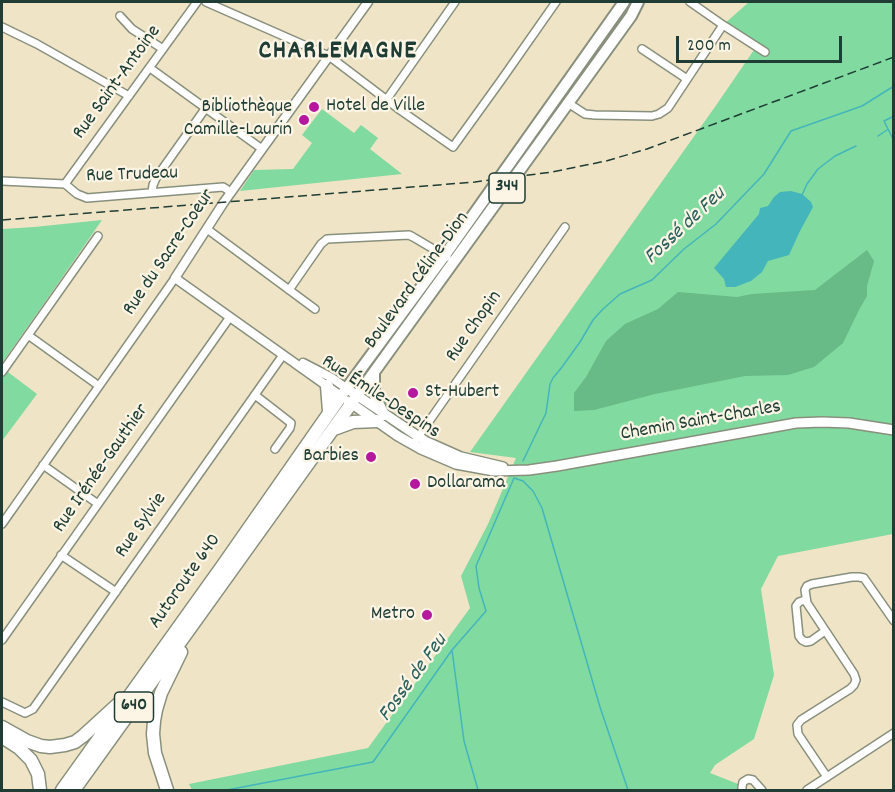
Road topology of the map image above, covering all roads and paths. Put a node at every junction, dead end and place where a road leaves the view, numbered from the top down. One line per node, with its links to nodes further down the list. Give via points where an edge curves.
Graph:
1 (197, 2): 12 (street, Rue Saint-Antoine)
2 (206, 2): 15 (street)
3 (368, 2): 15 (street, Rue du Sacre-Coeur)
4 (455, 2): 19 (street)
5 (556, 2): 19 (street, via 453,147)
6 (624, 2): 30 (main road, Boulevard Céline-Dion / 344)
7 (638, 2): 20 (main road, Boulevard Céline-Dion / 344)
8 (690, 2): 10 (street)
9 (120, 16): 12 (street, via 132,29)
10 (723, 25): 14 (street); 17 (street)
11 (2, 27): 18 (street)
12 (163, 49): 16 (street, Rue Saint-Antoine)
13 (642, 49): 17 (street)
14 (765, 51)
15 (329, 56): 19 (street); 22 (street, Rue du Sacre-Coeur)
16 (150, 68): 18 (street, Rue Saint-Antoine); 21 (street)
17 (687, 79): 20 (street, via 668,108 652,116 594,116)
18 (129, 96): 24 (street, Rue Saint-Antoine)
19 (387, 99)
20 (568, 103): 30 (main road, Boulevard Céline-Dion / 344)
21 (205, 109): 22 (street); 25 (street, via 156,178)
22 (262, 149): 26 (street, Rue du Sacre-Coeur)
23 (2, 181): 24 (street, Rue Trudeau)
24 (65, 184): 25 (street, Rue Trudeau, via 87,198)
25 (152, 192): 26 (street, Rue Trudeau, via 223,187)
26 (231, 192): 28 (street, Rue du Sacre-Coeur)
27 (565, 227): 48 (street, Rue Chopin)
28 (207, 229): 31 (street, Rue du Sacre-Coeur); 32 (street)
29 (98, 236): 35 (street)
30 (449, 259): 32 (street, via 411,236 326,239); 38 (main road, Boulevard Céline-Dion / 344); 41 (main road, Boulevard Céline-Dion / 344)
31 (175, 278): 34 (street, Rue Émile-Despins); 39 (street, Rue du Sacre-Coeur)
32 (289, 290): 33 (street)
33 (315, 309)
34 (230, 317): 36 (street, Rue Émile-Despins); 52 (street, Rue Irénée-Gauthier)
35 (28, 335): 37 (street); 39 (street)
36 (287, 357): 40 (street, Rue Émile-Despins); 41 (street, Rue Émile-Despins, via 315,369); 42 (street, Rue Sylvie)
37 (2, 372)
38 (374, 374): 43 (main road, Boulevard Céline-Dion); 45 (main road)
39 (99, 386): 51 (street, Rue du Sacre-Coeur)
40 (327, 386): 41 (street, Rue Émile-Despins); 44 (highway)
41 (344, 392): 43 (main road, Rue Émile-Despins); 44 (highway, Autoroute 640 / 640)
42 (255, 395): 49 (street, via 291,425); 55 (street, Rue Sylvie)
43 (354, 400): 45 (main road, Rue Émile-Despins); 46 (highway, Autoroute 640 / 640)
44 (329, 411): 61 (highway, Autoroute 640 / 640)
45 (381, 418): 46 (highway); 48 (main road, Rue Émile-Despins)
46 (333, 430): 58 (highway, Autoroute 640 / 640)
47 (894, 430): 50 (main road, Chemin Saint-Charles, via 838,422 796,423 515,470)
48 (416, 441): 50 (main road, Rue Émile-Despins)
49 (275, 449)
50 (453, 459)
51 (43, 465): 52 (street); 53 (street, Rue du Sacre-Coeur)
52 (98, 504): 54 (street, Rue Irénée-Gauthier)
53 (2, 524)
54 (62, 555): 55 (street); 60 (street, Rue Irénée-Gauthier)
55 (116, 592): 62 (street, Rue Sylvie, via 30,712)
56 (805, 600): 57 (street, via 805,590 812,584 864,578); 59 (street); 59 (street, via 796,606 799,636 806,642)
57 (894, 621)
58 (194, 625): 69 (highway, Autoroute 640 / 640); 70 (highway, via 154,716 154,746)
59 (825, 631): 66 (street, via 856,680 797,725 798,734)
60 (2, 640)
61 (134, 689): 63 (highway, via 70,744 41,746); 68 (highway, Autoroute 640 / 640)
62 (2, 702)
63 (2, 727)
64 (894, 733): 66 (street)
65 (2, 737): 67 (highway, via 31,760)
66 (827, 777): 73 (street)
67 (40, 790)
68 (62, 790)
69 (74, 790)
70 (167, 790)
71 (742, 790): 72 (street, via 748,779)
72 (762, 790)
73 (807, 790)

